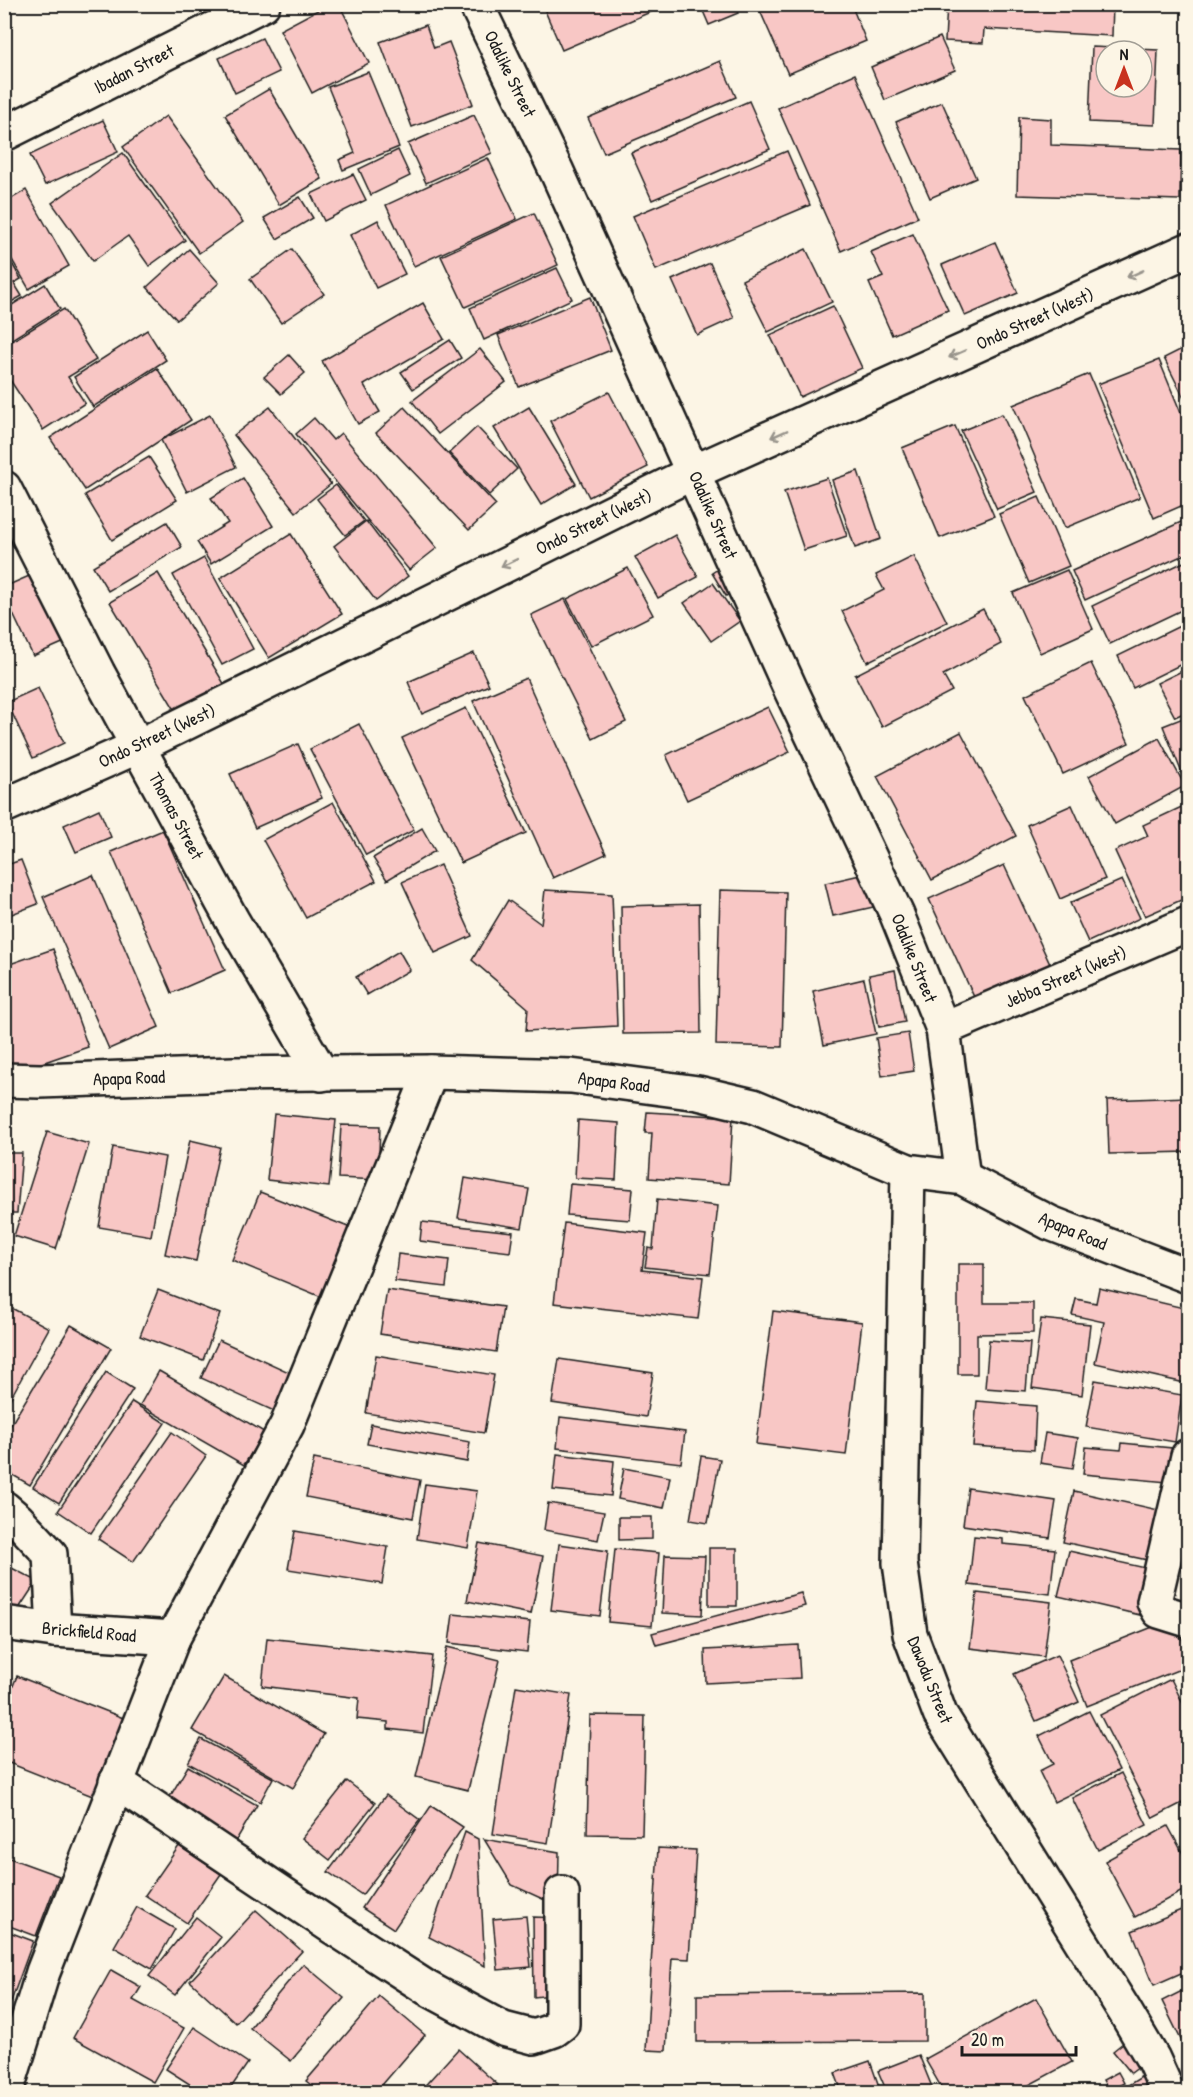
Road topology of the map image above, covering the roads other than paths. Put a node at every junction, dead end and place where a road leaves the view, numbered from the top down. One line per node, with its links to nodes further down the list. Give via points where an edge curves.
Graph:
1 (263, 4): 3 (street, Ibadan Street)
2 (476, 4): 5 (street, Odalike Street)
3 (4, 134)
4 (1188, 250): 5 (street, Ondo Street (West), one-way to 5)
5 (694, 472): 7 (street, Ondo Street (West), one-way to 7); 10 (street, Odalike Street, via 897,915)
6 (4, 488): 7 (street, Thomas Street)
7 (138, 746): 8 (street, Ondo Street (West)); 12 (street, Thomas Street, via 232,920)
8 (4, 806)
9 (1188, 924): 10 (street, Jebba Street (West))
10 (943, 1029): 15 (street, Odalike Street)
11 (431, 1072): 12 (street, Apapa Road); 14 (street, Apapa Road, via 571,1076 698,1094 753,1106); 22 (street, via 287,1425)
12 (322, 1074): 13 (street, Apapa Road)
13 (4, 1080)
14 (908, 1171): 15 (street, Apapa Road); 26 (street, Dawodu Street, via 900,1563 910,1635 940,1714 1124,2010)
15 (963, 1178): 16 (street, Apapa Road, via 1050,1223)
16 (1188, 1276)
17 (1188, 1456): 19 (street, via 1154,1602 1159,1611)
18 (4, 1508): 21 (street, via 50,1554)
19 (1188, 1620)
20 (4, 1623): 21 (street, Brickfield Road)
21 (54, 1630): 22 (street, Brickfield Road)
22 (173, 1638): 23 (street)
23 (116, 1782): 24 (street, via 427,1988 503,2029 534,2037 562,2024); 25 (street, via 43,1972)
24 (562, 1893)
25 (6, 2092)
26 (1168, 2092)

